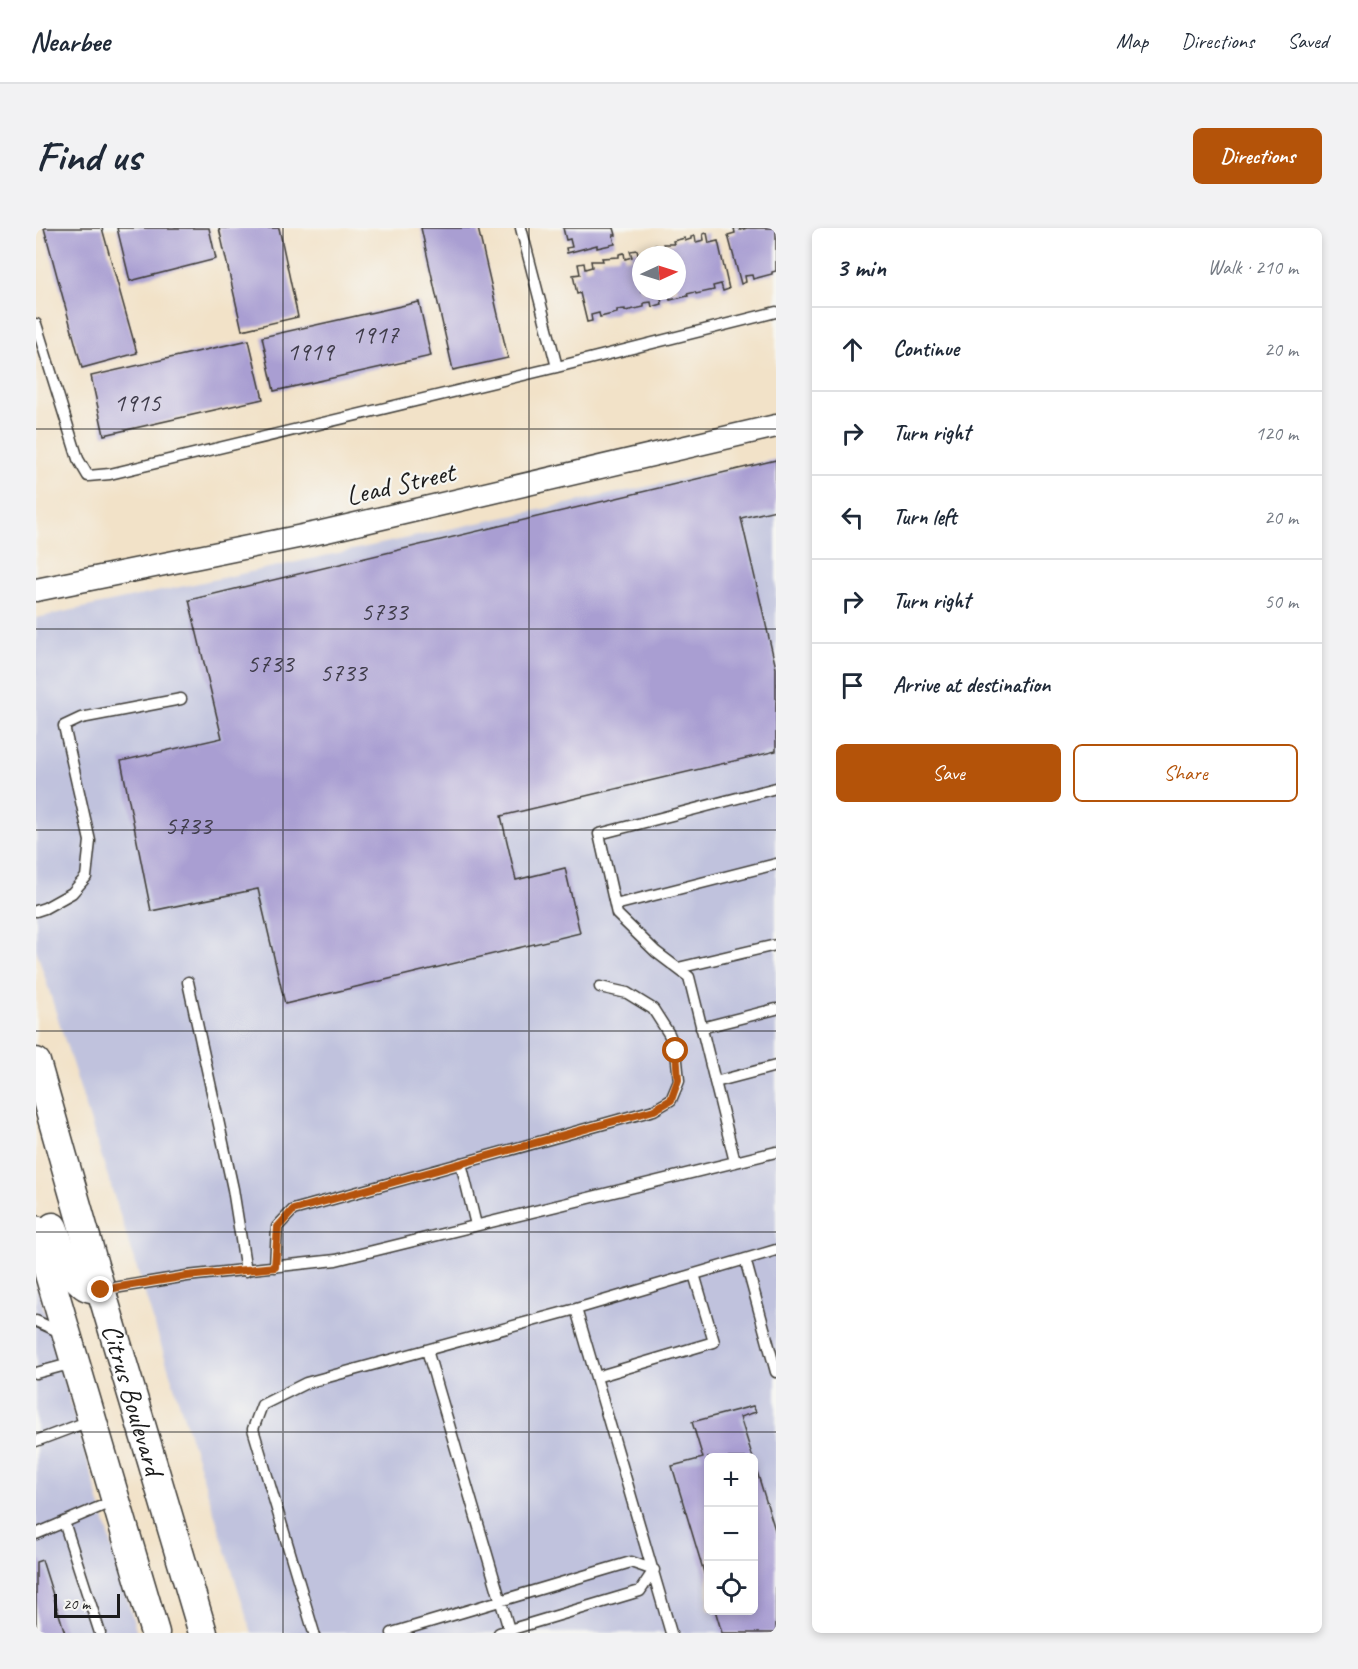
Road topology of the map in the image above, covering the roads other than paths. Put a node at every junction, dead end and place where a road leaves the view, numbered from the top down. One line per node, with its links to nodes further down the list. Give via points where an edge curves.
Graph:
1 (521, 228): 4 (lane)
2 (776, 312): 4 (lane)
3 (36, 324): 4 (lane, via 78,459 88,476 110,474)
4 (557, 367)
5 (776, 426): 6 (street, Lead Street, via 322,532)
6 (36, 591)
7 (181, 699): 11 (lane, via 81,718 64,726 90,841 86,877 72,893)
8 (776, 788): 10 (lane, via 599,834)
9 (776, 864): 10 (lane)
10 (615, 905): 13 (lane, via 617,914)
11 (36, 911)
12 (776, 945): 13 (lane)
13 (678, 968): 17 (lane, via 689,977)
14 (188, 982): 31 (lane, via 233,1189)
15 (600, 987): 25 (lane, via 627,993 652,1009 669,1034 676,1051 678,1080 671,1100 654,1110)
16 (776, 1009): 17 (lane)
17 (701, 1028): 20 (lane)
18 (36, 1062): 24 (street, Citrus Boulevard)
19 (776, 1066): 20 (lane)
20 (715, 1082): 23 (lane)
21 (36, 1109): 24 (street, via 45,1138)
22 (776, 1152): 23 (lane)
23 (735, 1162): 26 (lane)
24 (65, 1163): 33 (street, Citrus Boulevard)
25 (461, 1163): 26 (lane); 30 (lane, via 293,1210 278,1227)
26 (476, 1225): 30 (lane, via 336,1260)
27 (36, 1229): 33 (street, via 44,1214 74,1275 84,1286); 36 (street, Citrus Boulevard)
28 (776, 1250): 29 (lane)
29 (745, 1259): 32 (lane); 39 (lane)
30 (275, 1267): 31 (lane)
31 (246, 1271): 33 (lane)
32 (694, 1274): 34 (lane); 41 (lane, via 714,1342)
33 (101, 1290): 52 (street, Citrus Boulevard)
34 (576, 1309): 37 (lane); 41 (lane)
35 (36, 1321): 36 (lane)
36 (67, 1334): 38 (street, Citrus Boulevard)
37 (427, 1350): 48 (lane); 53 (lane, via 306,1383 262,1405 253,1429)
38 (76, 1367): 40 (lane, via 62,1366); 42 (street, Citrus Boulevard)
39 (776, 1372)
40 (36, 1373)
41 (596, 1377): 47 (lane)
42 (92, 1420): 43 (lane); 44 (street, Citrus Boulevard)
43 (36, 1441)
44 (116, 1500): 45 (lane); 51 (street, Citrus Boulevard)
45 (64, 1522): 46 (lane); 50 (lane)
46 (36, 1534)
47 (654, 1570): 48 (lane, via 631,1562); 49 (lane, via 640,1591); 55 (lane)
48 (500, 1601): 49 (lane); 54 (lane)
49 (506, 1632)
50 (100, 1633)
51 (155, 1633)
52 (204, 1633)
53 (314, 1633)
54 (392, 1633)
55 (671, 1633)

